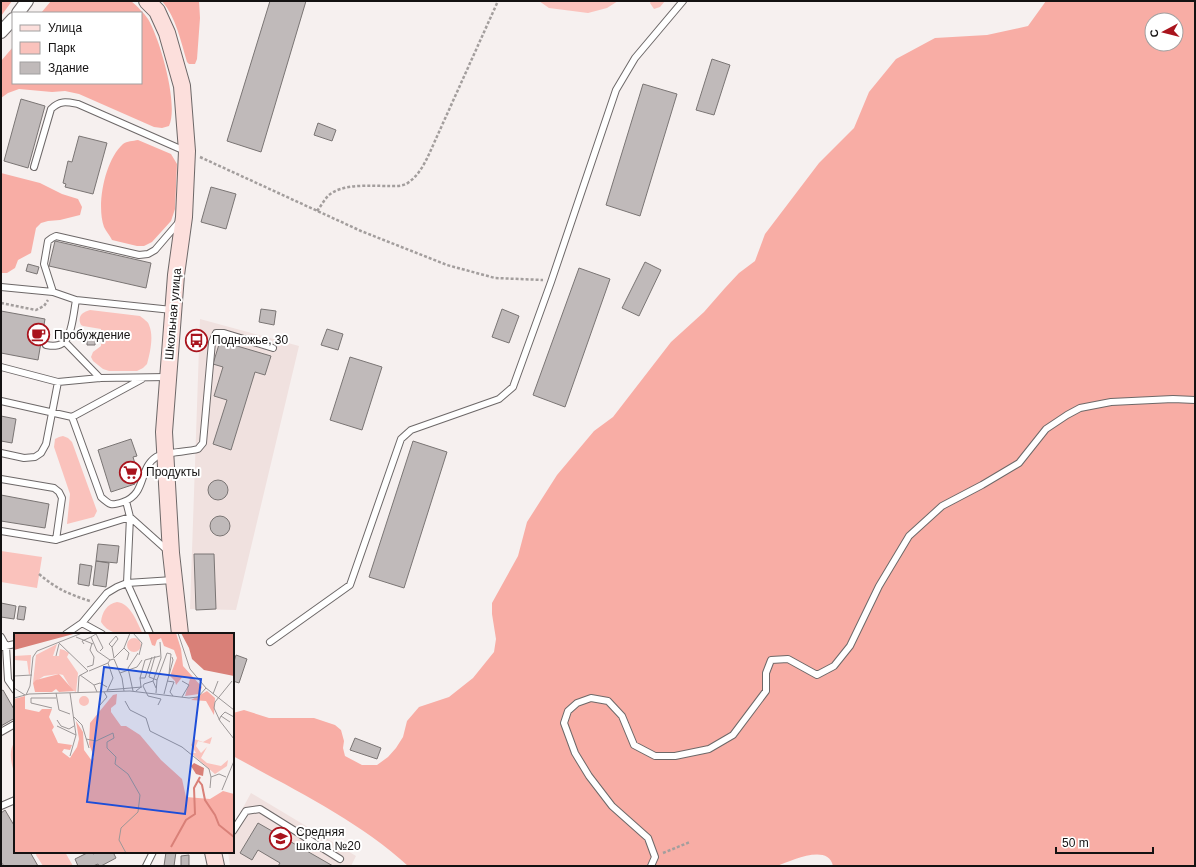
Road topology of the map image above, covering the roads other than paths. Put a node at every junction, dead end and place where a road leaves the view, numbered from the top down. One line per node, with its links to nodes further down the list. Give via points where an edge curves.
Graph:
1 (27, 1): 4 (street)
2 (147, 1): 7 (main road, Школьная улица, via 157,11 167,33 182,86)
3 (683, 1): 42 (lane, via 635,58 616,90 513,387 498,399 411,430 401,439 350,585)
4 (19, 12)
5 (12, 20): 6 (street)
6 (1, 32)
7 (187, 151): 8 (lane, via 78,104 64,101 51,109); 9 (main road, Школьная улица)
8 (34, 167)
9 (184, 216): 11 (lane, via 155,250 148,254 139,255 56,236 52,238 48,241 44,264); 13 (main road, Школьная улица)
10 (1, 287): 11 (lane)
11 (53, 292): 12 (lane)
12 (76, 300): 13 (lane); 14 (lane, via 69,334)
13 (174, 310): 18 (main road, Школьная улица)
14 (64, 342): 15 (lane, via 55,346); 19 (lane)
15 (46, 345)
16 (273, 348): 27 (lane, via 224,333 216,333 212,342 202,443 198,449)
17 (1, 367): 21 (lane)
18 (168, 377): 20 (lane); 27 (main road, Школьная улица)
19 (100, 378): 20 (lane); 21 (lane)
20 (144, 378): 25 (lane)
21 (58, 382): 24 (lane)
22 (1195, 400): 56 (lane, via 1111,402 1080,408 1046,429 1019,463 942,506 909,536 879,586 850,646 834,666 817,675 788,659 771,660 766,673 766,691 733,735 709,749 675,756 655,756 634,745 622,716 608,701 591,698 577,703 568,711 564,723 575,753 612,806 648,838 655,857)
23 (1, 401): 24 (lane)
24 (52, 413): 25 (lane); 26 (lane, via 46,444 41,453 35,457 24,458)
25 (72, 417): 29 (lane, via 101,497 114,505)
26 (1, 453)
27 (164, 454): 29 (lane, via 150,463 140,487 134,496); 33 (main road, Школьная улица)
28 (1, 479): 32 (lane, via 54,488 59,492 62,498)
29 (126, 501): 30 (lane)
30 (130, 517): 32 (lane); 33 (lane); 35 (lane)
31 (1, 531): 32 (lane)
32 (56, 540)
33 (171, 553): 34 (main road, Школьная улица)
34 (173, 580): 35 (lane); 40 (main road, Школьная улица)
35 (127, 584): 36 (lane, via 107,593); 39 (lane)
36 (82, 623): 37 (lane); 38 (lane)
37 (67, 633)
38 (100, 633)
39 (150, 633)
40 (180, 633)
41 (1, 637): 44 (lane)
42 (270, 642)
43 (14, 644): 44 (lane)
44 (4, 646): 45 (lane, via 8,680)
45 (14, 689)
46 (14, 725): 47 (lane)
47 (1, 732)
48 (14, 800): 49 (lane)
49 (1, 806)
50 (234, 829): 53 (lane, via 246,811 260,809)
51 (153, 853): 54 (lane)
52 (213, 853): 55 (main road)
53 (340, 859)
54 (146, 866)
55 (216, 866)
56 (651, 866)

